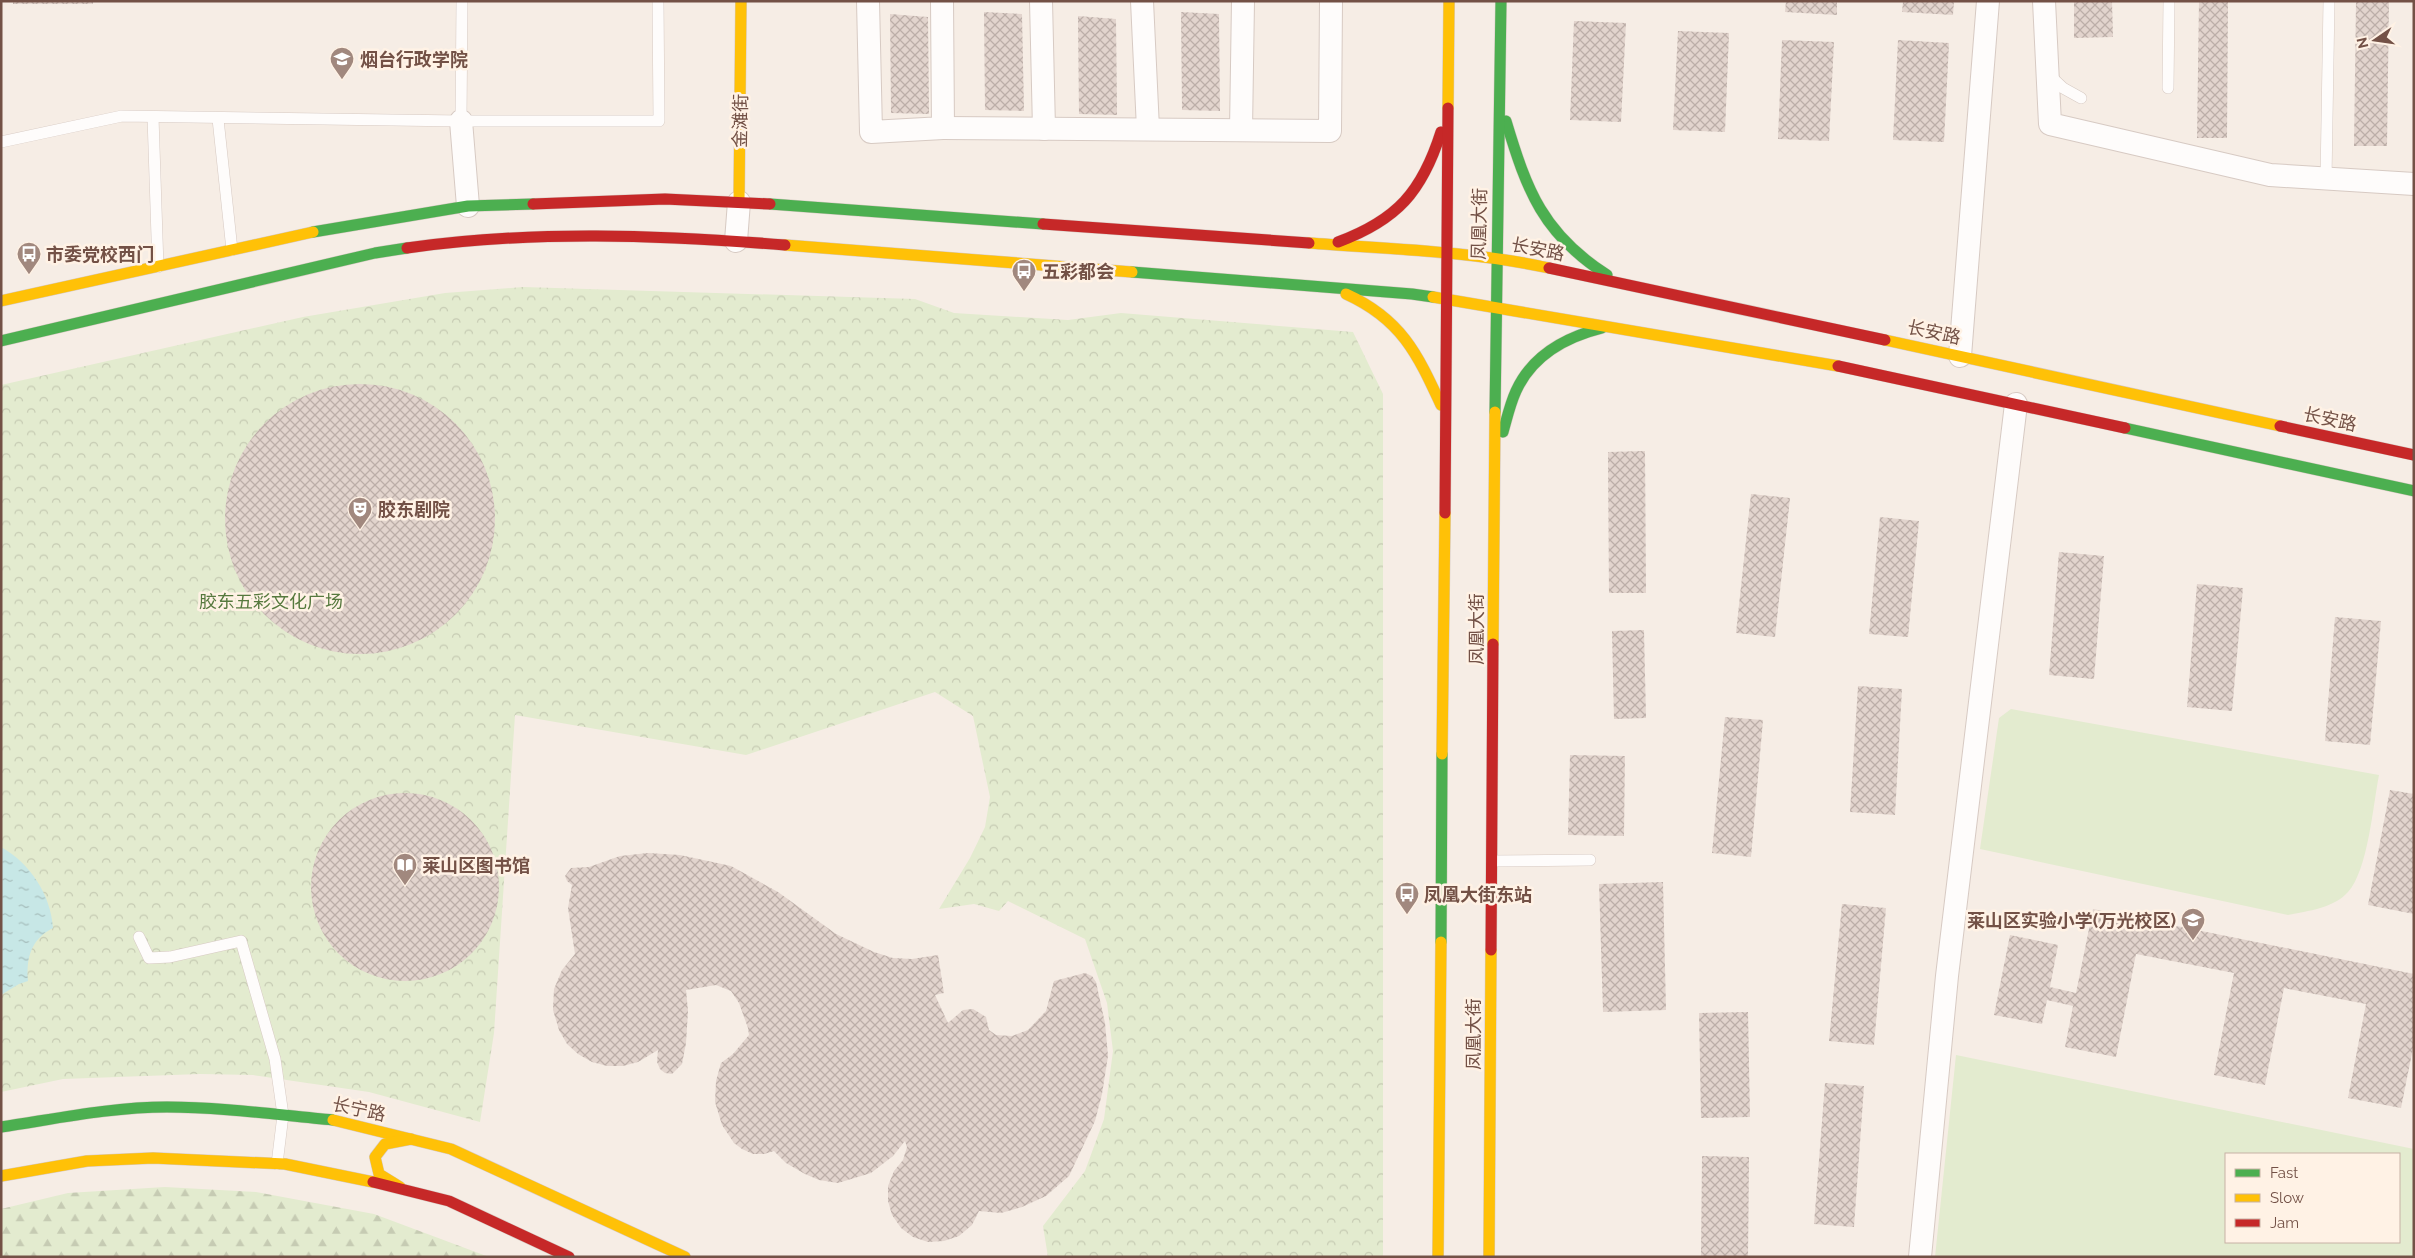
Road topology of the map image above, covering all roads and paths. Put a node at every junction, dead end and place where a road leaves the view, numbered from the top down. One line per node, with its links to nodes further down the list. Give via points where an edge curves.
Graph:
1 (462, 1): 23 (lane)
2 (658, 1): 23 (lane, via 659,121)
3 (741, 1): 31 (street, 金滩街)
4 (868, 1): 24 (street, via 871,132)
5 (942, 1): 24 (street)
6 (1041, 1): 25 (street)
7 (1142, 1): 26 (street)
8 (1243, 1): 27 (street)
9 (1331, 1): 27 (street, via 1330,131)
10 (1449, 1): 20 (street, 凤凰大街)
11 (1501, 1): 18 (street, 凤凰大街)
12 (1988, 1): 46 (street)
13 (2044, 1): 16 (street)
14 (2168, 1): 17 (lane)
15 (2329, 1): 29 (lane)
16 (2047, 73): 19 (lane); 29 (street, via 2050,124 2270,176)
17 (2168, 88)
18 (1499, 95): 37 (street, 凤凰大街); 39 (street, via 1519,165 1541,212 1580,258)
19 (2080, 98)
20 (1448, 106): 34 (street, via 1437,147 1419,185 1390,218 1361,234); 36 (street, 凤凰大街)
21 (153, 117): 22 (lane); 28 (lane, via 122,116); 38 (lane)
22 (218, 119): 23 (lane); 35 (lane)
23 (461, 121): 32 (street)
24 (943, 128): 25 (street)
25 (1044, 129): 26 (street)
26 (1148, 130): 27 (street)
27 (1241, 130)
28 (1, 142)
29 (2326, 179): 30 (street)
30 (2414, 184)
31 (739, 202): 32 (street, 长安路, via 665,199); 33 (street, 金滩街); 34 (street, 长安路)
32 (468, 206): 35 (street, 长安路, via 316,231)
33 (736, 241): 40 (street); 45 (street, via 654,237 528,239 420,246 366,255)
34 (1330, 244): 36 (street, 长安路)
35 (232, 250): 38 (street, 长安路)
36 (1446, 253): 37 (street, 长安路); 41 (street, 凤凰大街)
37 (1496, 259): 39 (street, 长安路); 43 (street, 凤凰大街)
38 (158, 267): 42 (street, 长安路)
39 (1621, 284): 46 (street, 长安路)
40 (1328, 287): 41 (street); 48 (street, via 1367,301 1386,316 1405,337)
41 (1446, 299): 43 (street); 48 (street, 凤凰大街)
42 (1, 301)
43 (1495, 308): 44 (street); 50 (street, 凤凰大街)
44 (1606, 327): 47 (street, via 1862,370); 50 (street, via 1582,332 1535,361 1518,386)
45 (1, 342)
46 (1960, 356): 49 (street, 长安路)
47 (2016, 404): 51 (street); 65 (street, via 1947,976)
48 (1445, 414): 63 (street, 凤凰大街)
49 (2414, 455)
50 (1494, 458): 53 (street, 凤凰大街)
51 (2414, 492)
52 (1590, 860): 53 (lane)
53 (1492, 861): 64 (street, 凤凰大街)
54 (139, 937): 55 (lane, via 149,958 154,959 242,941 274,1059)
55 (282, 1115): 56 (street, 长宁路, via 166,1107 85,1114); 57 (street, 长宁路, via 339,1121); 58 (lane)
56 (1, 1127)
57 (412, 1139): 60 (street, via 387,1141 375,1157 379,1174); 62 (street, 长宁路, via 451,1149)
58 (277, 1164): 59 (street, via 153,1158 88,1161); 60 (street, via 345,1175)
59 (1, 1176)
60 (408, 1191): 61 (street, via 449,1201)
61 (569, 1257)
62 (685, 1257)
63 (1438, 1257)
64 (1489, 1257)
65 (1920, 1257)

